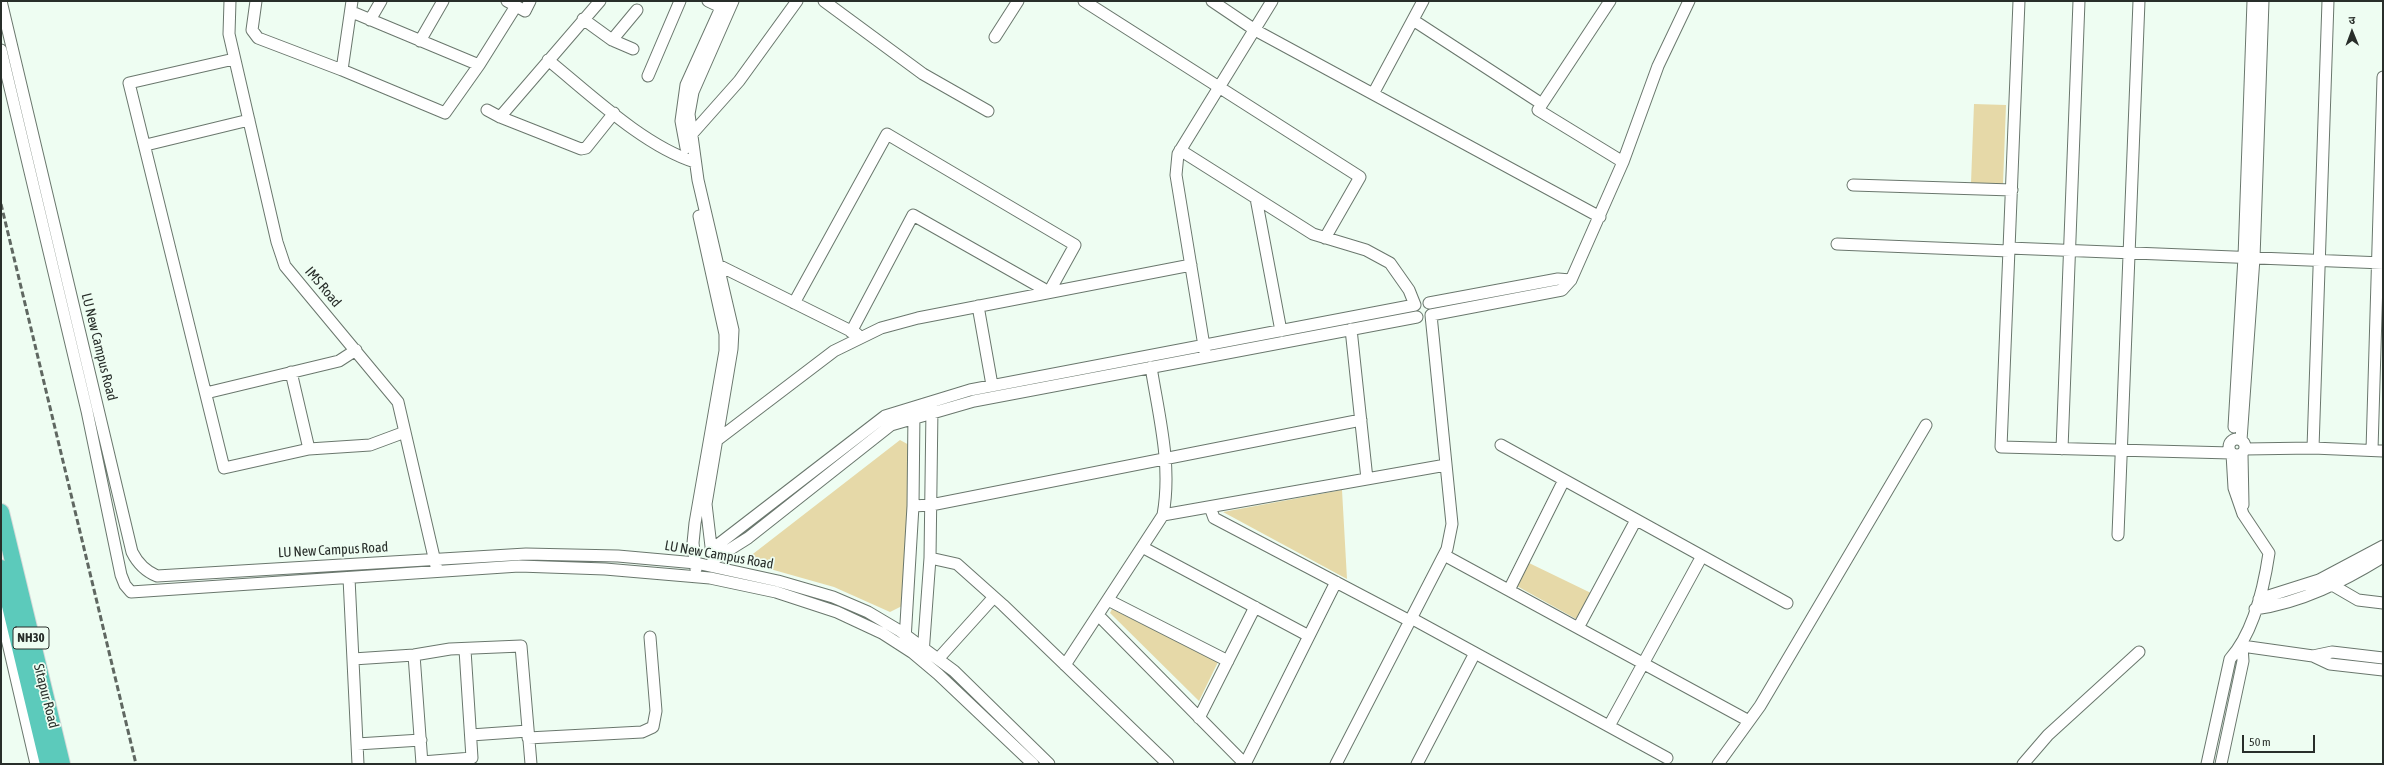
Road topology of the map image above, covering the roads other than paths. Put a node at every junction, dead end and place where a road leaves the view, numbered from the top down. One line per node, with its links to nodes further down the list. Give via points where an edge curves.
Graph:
1 (1, 1): 124 (street, LU New Campus Road, via 132,552 137,563 157,576)
2 (230, 1): 38 (street, IMS Road, via 228,34)
3 (256, 1): 41 (street, via 252,30 258,38)
4 (381, 1): 30 (street)
5 (443, 1): 35 (street)
6 (530, 1): 25 (street, via 525,11)
7 (600, 1): 29 (street)
8 (680, 1): 42 (street)
9 (708, 1): 26 (street)
10 (797, 1): 52 (street, via 739,81)
11 (824, 1): 48 (street, via 923,74)
12 (1018, 1): 33 (street)
13 (1084, 1): 44 (street)
14 (1212, 1): 32 (street)
15 (1272, 1): 32 (street)
16 (1423, 1): 31 (street)
17 (1610, 1): 46 (street)
18 (1689, 1): 56 (street, via 1658,66)
19 (2019, 1): 58 (street)
20 (2079, 1): 65 (street)
21 (2139, 1): 66 (street)
22 (2253, 1): 67 (street)
23 (2264, 1): 67 (street)
24 (2328, 1): 68 (street)
25 (512, 4): 40 (street)
26 (727, 5): 52 (street, via 693,92); 55 (street, via 686,85 681,121)
27 (352, 6): 30 (street); 41 (street)
28 (637, 10): 34 (street)
29 (583, 19): 34 (street); 39 (street)
30 (370, 20): 35 (street)
31 (1413, 20): 45 (street); 46 (street)
32 (1255, 30): 44 (street); 45 (street)
33 (994, 37)
34 (612, 40): 36 (street)
35 (420, 41): 40 (street)
36 (633, 49)
37 (1, 50): 130 (street, LU New Campus Road, via 87,411 125,585 131,592)
38 (234, 59): 51 (street, IMS Road); 53 (street, via 129,83)
39 (548, 60): 49 (street); 50 (street)
40 (479, 65): 41 (street, via 445,113)
41 (342, 70)
42 (648, 76)
43 (2383, 77): 69 (street)
44 (1219, 87): 54 (street); 62 (street, via 1360,177)
45 (1373, 94): 60 (street)
46 (1542, 104): 56 (street, via 1538,110)
47 (486, 110): 50 (street)
48 (988, 111)
49 (614, 113): 50 (street, via 586,148 581,149); 55 (street, via 671,154)
50 (500, 117)
51 (249, 120): 53 (street); 84 (street, IMS Road, via 277,242 286,266)
52 (691, 135): 55 (street)
53 (146, 145): 90 (street)
54 (1180, 150): 59 (street); 71 (street, via 1176,175)
55 (691, 161): 61 (street)
56 (1623, 162): 60 (street)
57 (1853, 185): 58 (street)
58 (2012, 190): 64 (street)
59 (1256, 198): 62 (street, via 1313,234); 80 (street)
60 (1600, 217): 72 (street)
61 (705, 226): 70 (street); 85 (street)
62 (1325, 238): 77 (street, via 1366,250 1390,263 1410,290)
63 (1837, 244): 64 (street)
64 (2009, 250): 65 (street); 102 (street, via 2001,447)
65 (2070, 250): 66 (street); 102 (street)
66 (2129, 253): 67 (street); 104 (street)
67 (2249, 258): 68 (street); 99 (street)
68 (2318, 260): 69 (street); 100 (street)
69 (2380, 263): 103 (street)
70 (718, 265): 74 (street); 85 (street, via 733,330)
71 (1191, 265): 73 (street); 83 (street)
72 (1571, 280): 75 (street, via 1558,279); 78 (street, via 1562,290)
73 (1049, 292): 74 (street, via 1075,245 887,134); 76 (street); 81 (street, via 913,215)
74 (794, 303): 81 (street)
75 (1429, 303): 77 (street, via 1421,301); 78 (street, via 1432,310)
76 (978, 306): 82 (street, via 918,318 881,328); 89 (street)
77 (1416, 311): 78 (street, via 1426,318); 79 (street); 80 (street)
78 (1430, 314): 106 (street)
79 (1351, 329): 86 (street); 94 (street)
80 (1281, 331): 83 (street)
81 (851, 332): 82 (street)
82 (863, 337): 97 (street, via 834,351)
83 (1204, 345): 86 (street); 89 (street)
84 (356, 350): 88 (street, via 339,360); 96 (street, IMS Road, via 398,402)
85 (728, 351): 97 (street); 115 (street)
86 (1206, 357): 87 (street)
87 (1151, 367): 93 (street, via 974,401); 105 (street)
88 (291, 372): 90 (street); 101 (street)
89 (992, 386): 91 (street)
90 (206, 393): 101 (street, via 224,468)
91 (933, 401): 92 (street); 93 (street)
92 (914, 413): 93 (street); 110 (street); 126 (street, via 891,425)
93 (932, 414): 109 (street)
94 (1361, 420): 105 (street); 107 (street)
95 (1926, 425): 164 (street)
96 (405, 432): 101 (street, via 370,445); 124 (street, IMS Road)
97 (717, 440): 116 (street, via 706,504)
98 (1501, 445): 108 (street)
99 (2238, 448): 100 (street); 104 (street); 139 (street, via 2234,488 2243,514 2269,553 2265,582)
100 (2313, 448): 103 (street)
101 (309, 449)
102 (2062, 449): 104 (street)
103 (2378, 451)
104 (2121, 452): 117 (street)
105 (1166, 457): 109 (street); 113 (street, via 1167,491)
106 (1446, 464): 107 (street); 120 (street, via 1452,524)
107 (1367, 478): 111 (street)
108 (1564, 480): 114 (street); 134 (street)
109 (931, 505): 110 (street); 122 (street)
110 (913, 506): 147 (street)
111 (1210, 507): 113 (street); 132 (street, via 1214,518)
112 (1, 512): 174 (highway, Sitapur Road / NH30)
113 (1163, 515): 118 (street)
114 (1636, 520): 121 (street); 144 (street)
115 (695, 522): 116 (street); 125 (street)
116 (708, 524): 126 (street)
117 (2118, 535)
118 (1142, 546): 136 (street); 140 (street)
119 (2383, 546): 131 (street)
120 (1444, 555): 134 (street); 143 (street)
121 (1702, 556): 137 (street); 160 (street)
122 (930, 558): 135 (street, via 957,564); 149 (street)
123 (2382, 558): 133 (street)
124 (435, 559): 125 (street, LU New Campus Road, via 526,554 618,556); 128 (street, IMS Road)
125 (696, 563): 126 (street, LU New Campus Road); 129 (street)
126 (712, 564): 129 (street, LU New Campus Road); 147 (street, LU New Campus Road, via 833,597 868,612)
127 (1, 568): 173 (highway, Sitapur Road / NH30)
128 (437, 572): 129 (street, LU New Campus Road, via 519,566); 130 (street, LU New Campus Road)
129 (697, 576)
130 (349, 578): 156 (street)
131 (2319, 580): 133 (street); 139 (street)
132 (1336, 582): 143 (street); 145 (street)
133 (2333, 584): 138 (street, via 2358,600); 139 (street, via 2280,606)
134 (1509, 590): 144 (street)
135 (994, 597): 157 (street); 161 (street)
136 (1108, 600): 142 (street); 159 (street)
137 (1787, 603)
138 (2383, 603)
139 (2257, 604): 148 (street)
140 (1255, 607): 145 (street); 159 (street)
141 (1, 613): 172 (street)
142 (1098, 615): 161 (street); 163 (street)
143 (1411, 620): 152 (street); 181 (street)
144 (1578, 628): 160 (street)
145 (1310, 636): 180 (street)
146 (650, 637): 166 (street, via 656,711 654,727 642,732)
147 (905, 642): 149 (street, LU New Campus Road); 158 (street, LU New Campus Road)
148 (2242, 646): 154 (street); 185 (street, via 2230,659); 186 (street, via 2243,661)
149 (924, 649): 157 (street, LU New Campus Road); 158 (street)
150 (464, 650): 153 (street, via 450,649); 166 (street, via 521,646); 167 (street)
151 (2139, 652): 184 (street, via 2048,735)
152 (1475, 653): 165 (street); 182 (street)
153 (414, 655): 156 (street); 168 (street)
154 (2313, 656): 155 (street, via 2332,652); 162 (street, via 2330,664)
155 (2383, 658)
156 (353, 659): 169 (street)
157 (938, 659): 178 (street, LU New Campus Road)
158 (922, 660): 177 (street, LU New Campus Road)
159 (1228, 661): 163 (street)
160 (1643, 663): 164 (street); 165 (street)
161 (1065, 665): 179 (street)
162 (2383, 670)
163 (1199, 718): 180 (street)
164 (1749, 721): 183 (street)
165 (1609, 726): 170 (street)
166 (528, 734): 167 (street); 176 (street)
167 (470, 735): 171 (street, via 472,758)
168 (421, 740): 169 (street); 171 (street)
169 (357, 744): 175 (street)
170 (1667, 758)
171 (422, 763)
172 (36, 764)
173 (48, 764)
174 (62, 764)
175 (358, 764)
176 (530, 764)
177 (1033, 764)
178 (1049, 764)
179 (1168, 764)
180 (1245, 764)
181 (1336, 764)
182 (1417, 764)
183 (1718, 764)
184 (2023, 764)
185 (2207, 764)
186 (2221, 764)

